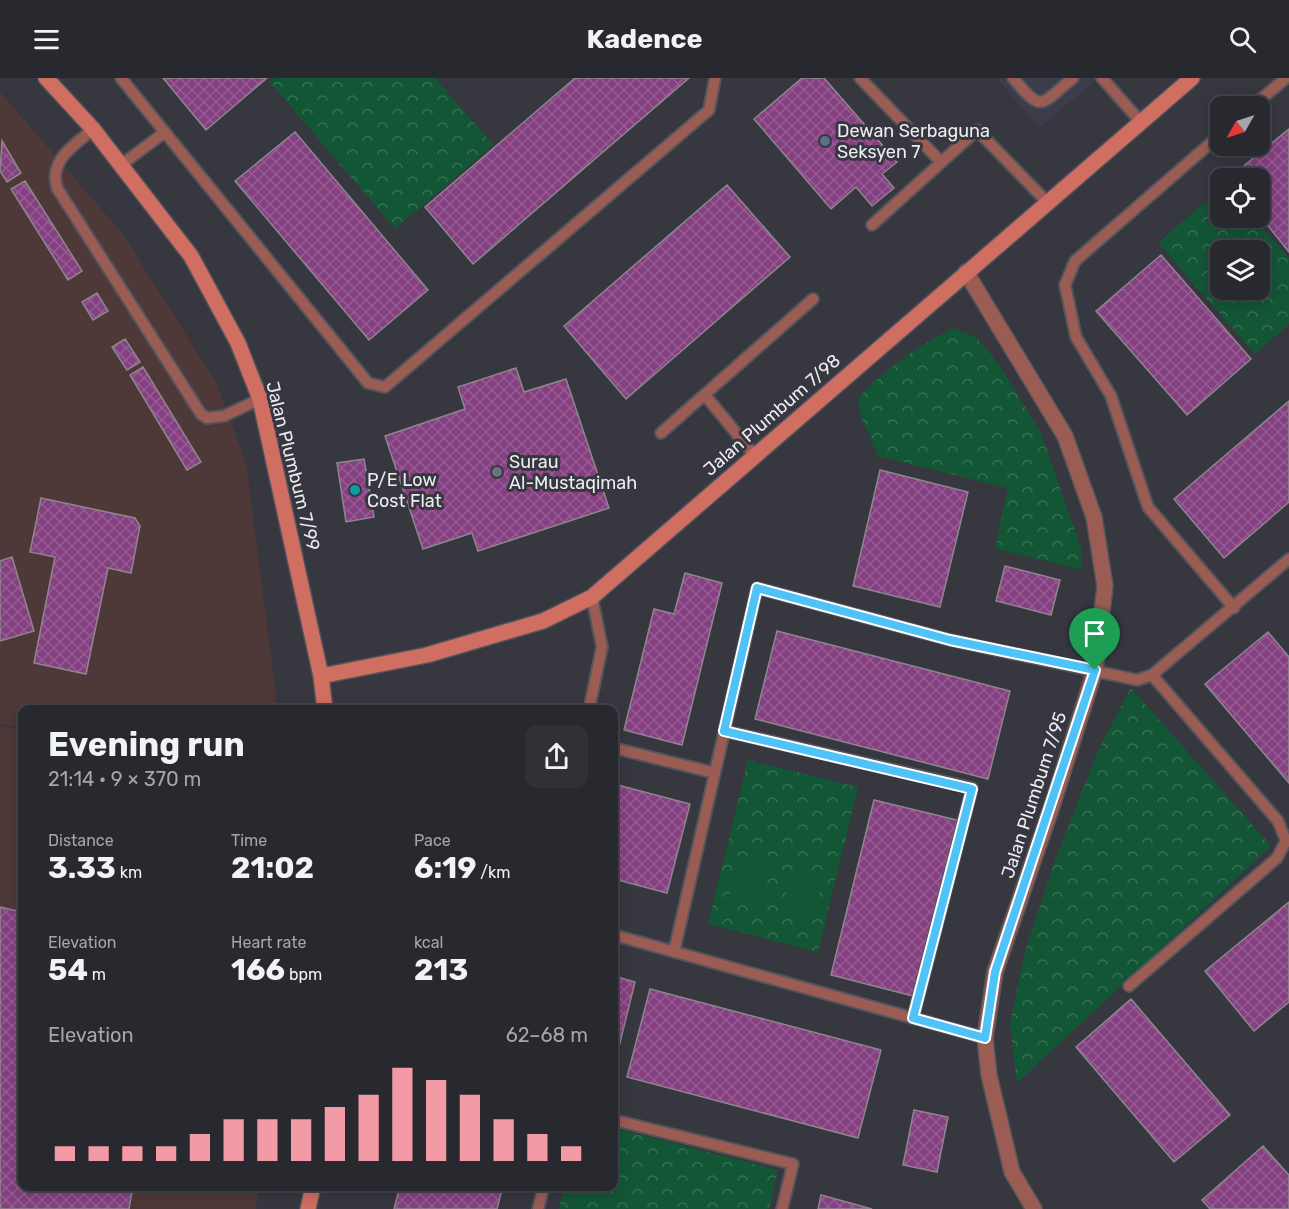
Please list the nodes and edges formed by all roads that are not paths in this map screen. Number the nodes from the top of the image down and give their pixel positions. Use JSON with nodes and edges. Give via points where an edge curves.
{"nodes":[{"id":1,"x":46,"y":78,"type":"edge"},
{"id":2,"x":121,"y":78,"type":"edge"},
{"id":3,"x":716,"y":78,"type":"edge"},
{"id":4,"x":860,"y":78,"type":"edge"},
{"id":5,"x":1013,"y":78,"type":"edge"},
{"id":6,"x":1073,"y":78,"type":"edge"},
{"id":7,"x":1102,"y":78,"type":"edge"},
{"id":8,"x":1192,"y":78,"type":"edge"},
{"id":9,"x":1286,"y":78,"type":"edge"},
{"id":10,"x":1265,"y":96,"type":"edge"},
{"id":11,"x":1140,"y":120,"type":"junction"},
{"id":12,"x":93,"y":129,"type":"junction"},
{"id":13,"x":165,"y":132,"type":"junction"},
{"id":14,"x":1210,"y":144,"type":"edge"},
{"id":15,"x":941,"y":162,"type":"junction"},
{"id":16,"x":121,"y":165,"type":"junction"},
{"id":17,"x":1047,"y":202,"type":"junction"},
{"id":18,"x":872,"y":225,"type":"dead end"},
{"id":19,"x":966,"y":272,"type":"junction"},
{"id":20,"x":813,"y":298,"type":"dead end"},
{"id":21,"x":705,"y":395,"type":"junction"},
{"id":22,"x":260,"y":399,"type":"junction"},
{"id":23,"x":661,"y":433,"type":"dead end"},
{"id":24,"x":755,"y":456,"type":"junction"},
{"id":25,"x":1289,"y":559,"type":"edge"},
{"id":26,"x":592,"y":597,"type":"junction"},
{"id":27,"x":1234,"y":608,"type":"junction"},
{"id":28,"x":1095,"y":670,"type":"junction"},
{"id":29,"x":1152,"y":675,"type":"junction"},
{"id":30,"x":321,"y":676,"type":"junction"},
{"id":31,"x":324,"y":705,"type":"edge"},
{"id":32,"x":590,"y":705,"type":"edge"},
{"id":33,"x":724,"y":731,"type":"junction"},
{"id":34,"x":618,"y":749,"type":"edge"},
{"id":35,"x":715,"y":773,"type":"junction"},
{"id":36,"x":618,"y":936,"type":"edge"},
{"id":37,"x":674,"y":952,"type":"junction"},
{"id":38,"x":1129,"y":986,"type":"dead end"},
{"id":39,"x":913,"y":1018,"type":"junction"},
{"id":40,"x":985,"y":1038,"type":"junction"},
{"id":41,"x":618,"y":1121,"type":"edge"},
{"id":42,"x":312,"y":1191,"type":"edge"},
{"id":43,"x":543,"y":1191,"type":"edge"},
{"id":44,"x":308,"y":1209,"type":"edge"},
{"id":45,"x":538,"y":1209,"type":"edge"},
{"id":46,"x":782,"y":1209,"type":"edge"},
{"id":47,"x":1034,"y":1209,"type":"edge"}],
"edges":[{"from":1,"to":12,"type":"street","name":"Jalan Plumbum 7/99"},
{"from":2,"to":13,"type":"lane"},
{"from":3,"to":13,"type":"lane","via":[[709,110],[385,387],[368,383]]},
{"from":4,"to":15,"type":"lane"},
{"from":5,"to":6,"type":"lane","via":[[1032,101],[1039,103]]},
{"from":7,"to":11,"type":"lane"},
{"from":8,"to":11,"type":"street","name":"Jalan Plumbum 7/98"},
{"from":9,"to":10,"type":"lane"},
{"from":11,"to":17,"type":"street","name":"Jalan Plumbum 7/98"},
{"from":12,"to":16,"type":"street","name":"Jalan Plumbum 7/99"},
{"from":12,"to":22,"type":"lane","via":[[59,159],[54,176],[57,188],[201,414],[207,418],[224,416]]},
{"from":13,"to":16,"type":"lane"},
{"from":14,"to":27,"type":"lane","via":[[1075,261],[1065,285],[1076,337],[1111,396],[1148,507]]},
{"from":15,"to":17,"type":"lane","via":[[977,130]]},
{"from":15,"to":18,"type":"lane"},
{"from":16,"to":22,"type":"street","name":"Jalan Plumbum 7/99","via":[[191,256],[238,343]]},
{"from":17,"to":19,"type":"street","name":"Jalan Plumbum 7/98"},
{"from":19,"to":24,"type":"street","name":"Jalan Plumbum 7/98"},
{"from":19,"to":28,"type":"street","name":"Jalan Plumbum 7/95","via":[[1065,436],[1094,517],[1105,586]]},
{"from":20,"to":21,"type":"lane"},
{"from":21,"to":23,"type":"lane"},
{"from":21,"to":24,"type":"lane"},
{"from":22,"to":30,"type":"street","name":"Jalan Plumbum 7/99"},
{"from":24,"to":26,"type":"street","name":"Jalan Plumbum 7/98"},
{"from":25,"to":27,"type":"lane"},
{"from":26,"to":30,"type":"street","name":"Jalan Plumbum 7/98","via":[[543,621],[427,655]]},
{"from":26,"to":32,"type":"lane","via":[[602,647]]},
{"from":27,"to":29,"type":"lane"},
{"from":28,"to":29,"type":"lane","via":[[1137,680]]},
{"from":28,"to":33,"type":"lane","via":[[950,640],[757,588]]},
{"from":28,"to":40,"type":"street","name":"Jalan Plumbum 7/95","via":[[995,972]]},
{"from":29,"to":38,"type":"lane","via":[[1278,821],[1286,841],[1277,858]]},
{"from":30,"to":31,"type":"street","name":"Jalan Plumbum 7/99"},
{"from":33,"to":35,"type":"lane"},
{"from":33,"to":39,"type":"lane","via":[[972,789]]},
{"from":34,"to":35,"type":"lane"},
{"from":35,"to":37,"type":"lane"},
{"from":36,"to":37,"type":"lane"},
{"from":37,"to":39,"type":"lane"},
{"from":39,"to":40,"type":"lane"},
{"from":40,"to":47,"type":"street","name":"Jalan Plumbum 7/95","via":[[989,1075],[1012,1172]]},
{"from":41,"to":46,"type":"lane","via":[[793,1164]]},
{"from":42,"to":44,"type":"street"},
{"from":43,"to":45,"type":"lane"}]}
